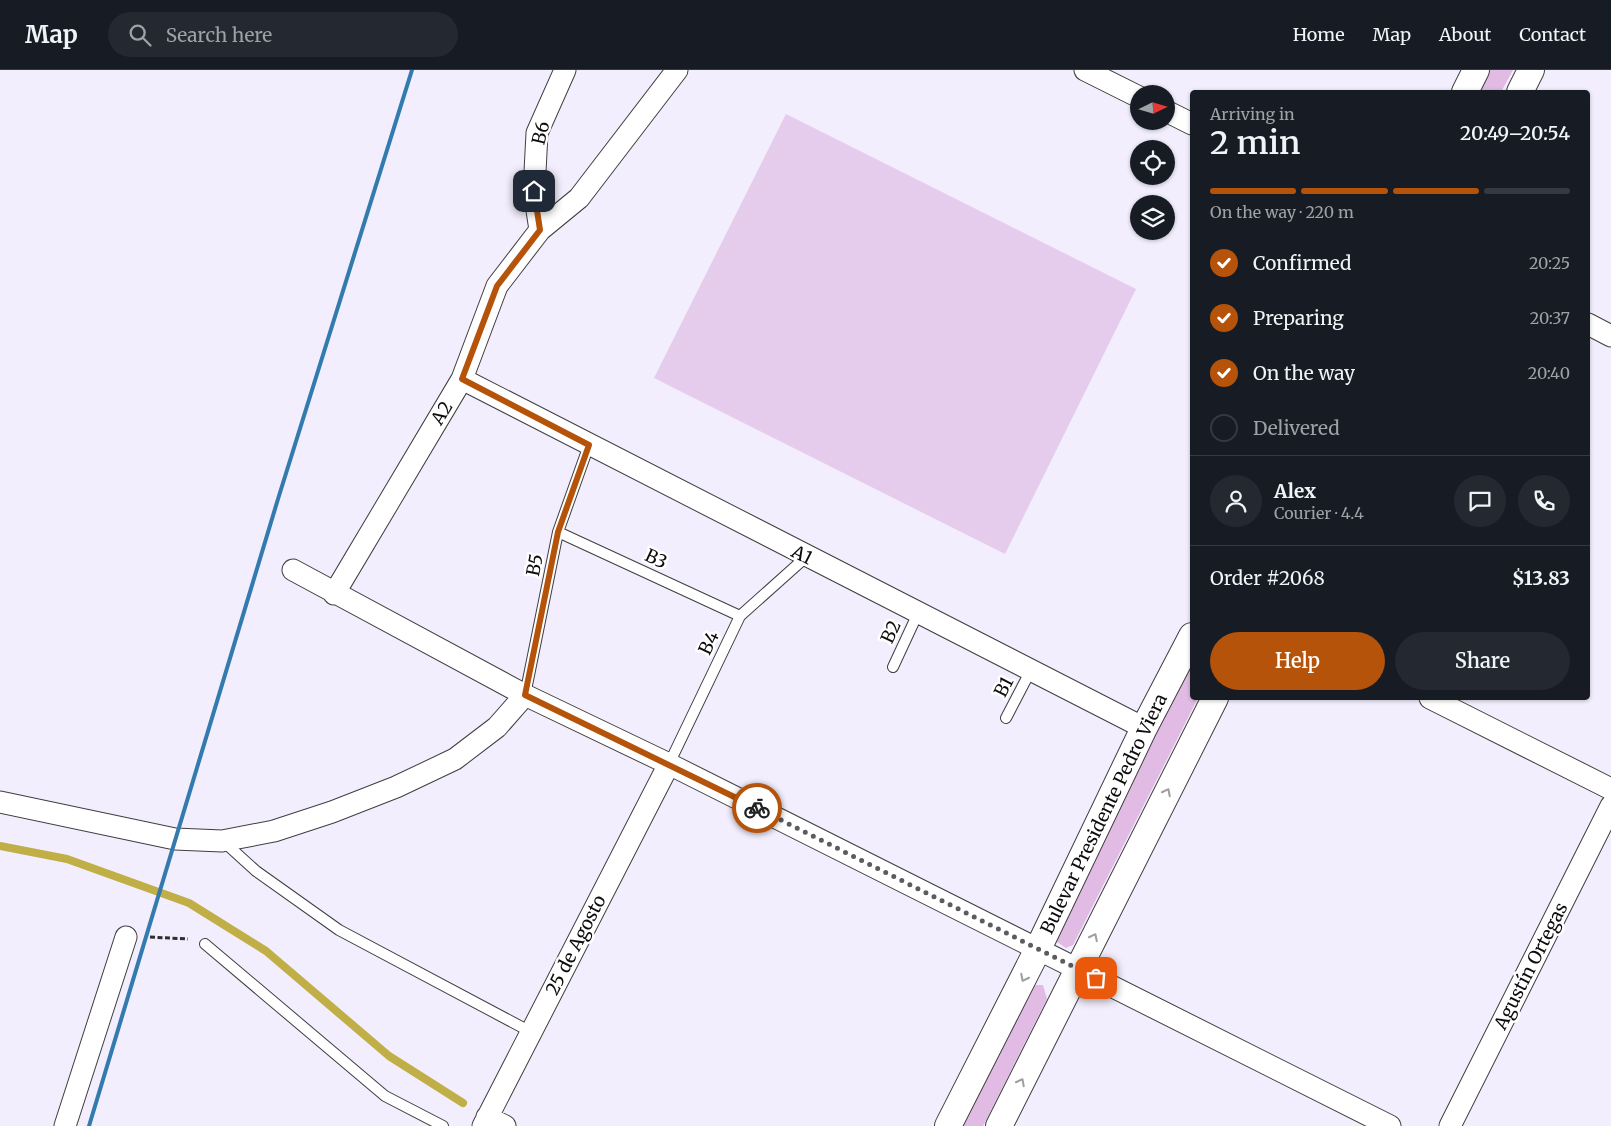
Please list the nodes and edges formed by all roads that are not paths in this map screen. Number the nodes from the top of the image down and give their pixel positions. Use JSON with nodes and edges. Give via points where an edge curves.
{"nodes":[{"id":1,"x":565,"y":70,"type":"edge"},
{"id":2,"x":677,"y":70,"type":"edge"},
{"id":3,"x":1086,"y":70,"type":"edge"},
{"id":4,"x":1476,"y":70,"type":"edge"},
{"id":5,"x":1531,"y":70,"type":"edge"},
{"id":6,"x":1466,"y":90,"type":"edge"},
{"id":7,"x":1521,"y":90,"type":"edge"},
{"id":8,"x":1130,"y":92,"type":"edge"},
{"id":9,"x":1175,"y":116,"type":"edge"},
{"id":10,"x":1190,"y":123,"type":"edge"},
{"id":11,"x":540,"y":230,"type":"junction"},
{"id":12,"x":1590,"y":325,"type":"edge"},
{"id":13,"x":1611,"y":336,"type":"edge"},
{"id":14,"x":462,"y":379,"type":"junction"},
{"id":15,"x":589,"y":445,"type":"junction"},
{"id":16,"x":558,"y":532,"type":"junction"},
{"id":17,"x":806,"y":557,"type":"junction"},
{"id":18,"x":294,"y":570,"type":"dead end"},
{"id":19,"x":334,"y":594,"type":"junction"},
{"id":20,"x":919,"y":611,"type":"junction"},
{"id":21,"x":740,"y":616,"type":"junction"},
{"id":22,"x":1190,"y":640,"type":"edge"},
{"id":23,"x":893,"y":667,"type":"dead end"},
{"id":24,"x":1031,"y":670,"type":"junction"},
{"id":25,"x":525,"y":695,"type":"junction"},
{"id":26,"x":1214,"y":700,"type":"edge"},
{"id":27,"x":1434,"y":700,"type":"edge"},
{"id":28,"x":1006,"y":718,"type":"dead end"},
{"id":29,"x":1144,"y":728,"type":"junction"},
{"id":30,"x":669,"y":764,"type":"junction"},
{"id":31,"x":1611,"y":789,"type":"edge"},
{"id":32,"x":0,"y":802,"type":"edge"},
{"id":33,"x":1611,"y":806,"type":"edge"},
{"id":34,"x":222,"y":841,"type":"junction"},
{"id":35,"x":126,"y":937,"type":"road end"},
{"id":36,"x":206,"y":944,"type":"road end"},
{"id":37,"x":1038,"y":949,"type":"junction"},
{"id":38,"x":1078,"y":969,"type":"junction"},
{"id":39,"x":531,"y":1032,"type":"junction"},
{"id":40,"x":492,"y":1123,"type":"edge"},
{"id":41,"x":65,"y":1126,"type":"edge"},
{"id":42,"x":443,"y":1126,"type":"edge"},
{"id":43,"x":948,"y":1126,"type":"edge"},
{"id":44,"x":999,"y":1126,"type":"edge"},
{"id":45,"x":1390,"y":1126,"type":"edge"},
{"id":46,"x":1450,"y":1126,"type":"edge"}],
"edges":[{"from":1,"to":11,"type":"street","name":"B6","via":[[537,133],[534,191]]},
{"from":2,"to":11,"type":"street","name":"A2","via":[[579,198]]},
{"from":3,"to":8,"type":"street"},
{"from":4,"to":6,"type":"street"},
{"from":5,"to":7,"type":"street"},
{"from":9,"to":10,"type":"street"},
{"from":11,"to":14,"type":"street","name":"A2","via":[[497,286]]},
{"from":12,"to":13,"type":"street"},
{"from":14,"to":15,"type":"street","name":"A1"},
{"from":14,"to":19,"type":"street","name":"A2"},
{"from":15,"to":16,"type":"lane","name":"B5"},
{"from":15,"to":17,"type":"street","name":"A1"},
{"from":16,"to":21,"type":"lane","name":"B3"},
{"from":16,"to":25,"type":"lane","name":"B5"},
{"from":17,"to":20,"type":"street","name":"A1"},
{"from":17,"to":21,"type":"lane","name":"B4"},
{"from":18,"to":19,"type":"street"},
{"from":19,"to":25,"type":"street"},
{"from":20,"to":23,"type":"lane","name":"B2"},
{"from":20,"to":24,"type":"street","name":"A1"},
{"from":21,"to":30,"type":"lane","name":"B4"},
{"from":22,"to":29,"type":"street","name":"Bulevar Presidente Pedro Viera"},
{"from":24,"to":28,"type":"lane","name":"B1"},
{"from":24,"to":29,"type":"street","name":"A1"},
{"from":25,"to":30,"type":"street"},
{"from":25,"to":34,"type":"street","via":[[497,727],[455,759],[396,787],[324,815],[274,831]]},
{"from":38,"to":26,"type":"street","one_way":true},
{"from":27,"to":31,"type":"street"},
{"from":29,"to":37,"type":"street","name":"Bulevar Presidente Pedro Viera"},
{"from":30,"to":37,"type":"street"},
{"from":30,"to":39,"type":"street","name":"25 de Agosto"},
{"from":32,"to":34,"type":"street","via":[[175,839]]},
{"from":33,"to":46,"type":"street","name":"Agustín Ortegas"},
{"from":34,"to":39,"type":"lane","via":[[256,871],[339,930]]},
{"from":35,"to":41,"type":"street"},
{"from":36,"to":42,"type":"lane","via":[[384,1096]]},
{"from":37,"to":38,"type":"street"},
{"from":37,"to":43,"type":"street","name":"Bulevar Presidente Pedro Viera","one_way":true},
{"from":44,"to":38,"type":"street","one_way":true},
{"from":38,"to":45,"type":"street"},
{"from":39,"to":40,"type":"street","name":"25 de Agosto"}]}
